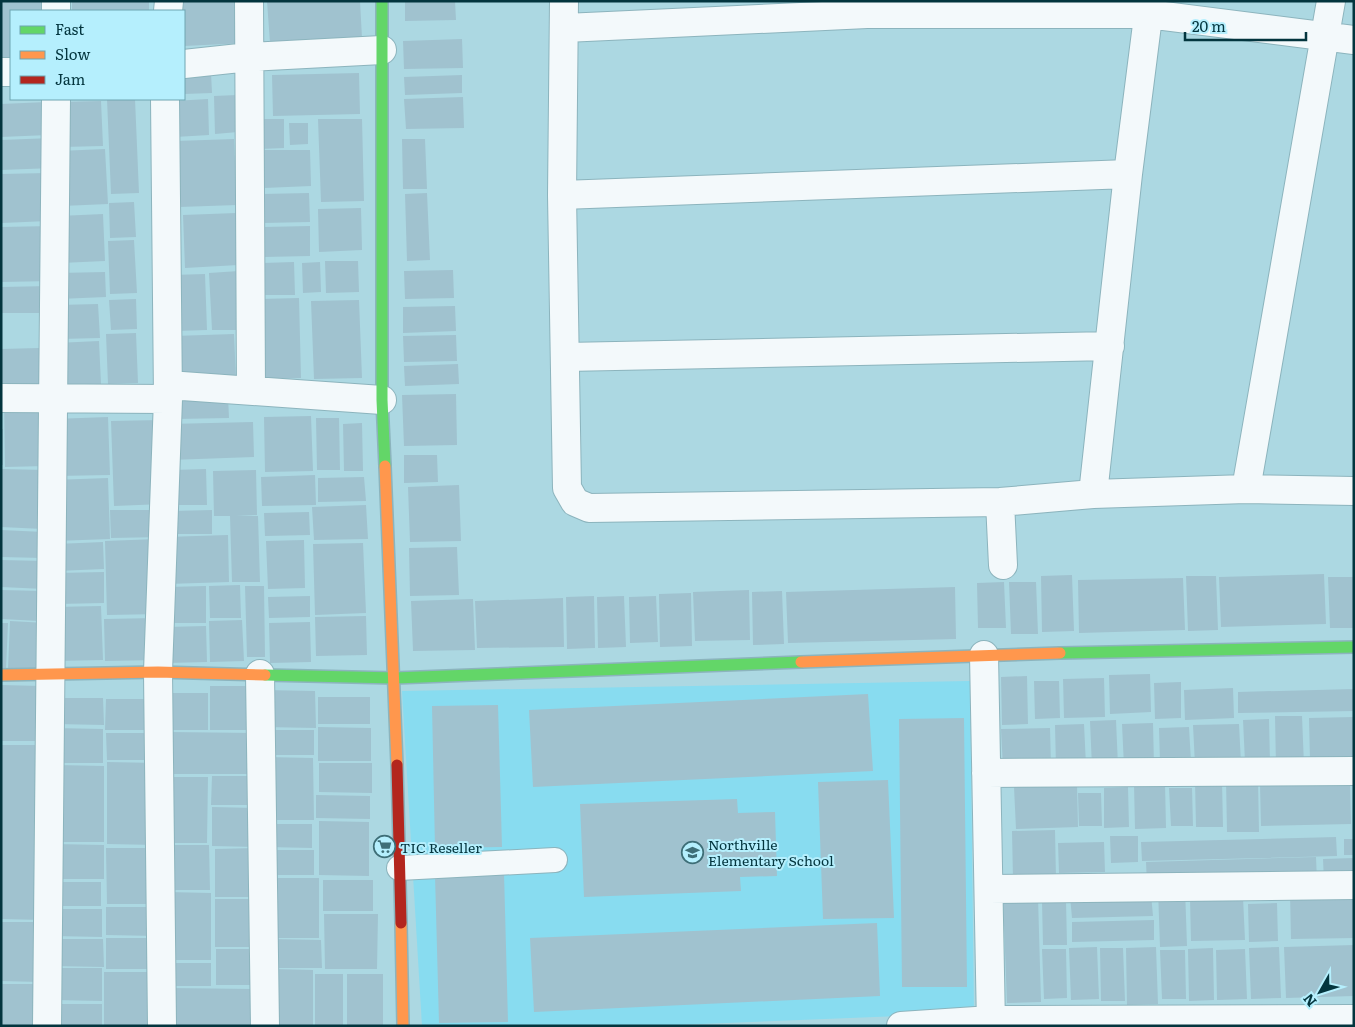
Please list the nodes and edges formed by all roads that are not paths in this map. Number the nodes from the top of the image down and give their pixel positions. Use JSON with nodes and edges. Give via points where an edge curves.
{"nodes":[{"id":1,"x":249,"y":1,"type":"edge"},
{"id":2,"x":382,"y":1,"type":"edge"},
{"id":3,"x":1331,"y":1,"type":"edge"},
{"id":4,"x":868,"y":8,"type":"edge"},
{"id":5,"x":1149,"y":8,"type":"edge"},
{"id":6,"x":726,"y":11,"type":"edge"},
{"id":7,"x":565,"y":14,"type":"edge"},
{"id":8,"x":1326,"y":36,"type":"junction"},
{"id":9,"x":1354,"y":40,"type":"edge"},
{"id":10,"x":382,"y":50,"type":"junction"},
{"id":11,"x":249,"y":56,"type":"junction"},
{"id":12,"x":185,"y":64,"type":"edge"},
{"id":13,"x":56,"y":100,"type":"edge"},
{"id":14,"x":165,"y":100,"type":"edge"},
{"id":15,"x":1128,"y":174,"type":"junction"},
{"id":16,"x":562,"y":195,"type":"junction"},
{"id":17,"x":1110,"y":346,"type":"junction"},
{"id":18,"x":566,"y":357,"type":"junction"},
{"id":19,"x":251,"y":390,"type":"junction"},
{"id":20,"x":168,"y":392,"type":"junction"},
{"id":21,"x":1,"y":398,"type":"edge"},
{"id":22,"x":53,"y":398,"type":"junction"},
{"id":23,"x":382,"y":400,"type":"junction"},
{"id":24,"x":1246,"y":489,"type":"junction"},
{"id":25,"x":1354,"y":491,"type":"edge"},
{"id":26,"x":1093,"y":494,"type":"junction"},
{"id":27,"x":1000,"y":502,"type":"junction"},
{"id":28,"x":1004,"y":564,"type":"dead end"},
{"id":29,"x":1354,"y":648,"type":"edge"},
{"id":30,"x":984,"y":655,"type":"junction"},
{"id":31,"x":158,"y":672,"type":"junction"},
{"id":32,"x":49,"y":673,"type":"junction"},
{"id":33,"x":260,"y":674,"type":"junction"},
{"id":34,"x":1,"y":675,"type":"edge"},
{"id":35,"x":395,"y":678,"type":"junction"},
{"id":36,"x":1354,"y":771,"type":"edge"},
{"id":37,"x":986,"y":773,"type":"junction"},
{"id":38,"x":555,"y":860,"type":"dead end"},
{"id":39,"x":399,"y":868,"type":"junction"},
{"id":40,"x":1354,"y":885,"type":"edge"},
{"id":41,"x":989,"y":889,"type":"junction"},
{"id":42,"x":1354,"y":1019,"type":"edge"},
{"id":43,"x":991,"y":1023,"type":"edge"},
{"id":44,"x":47,"y":1026,"type":"edge"},
{"id":45,"x":162,"y":1026,"type":"edge"},
{"id":46,"x":265,"y":1026,"type":"edge"},
{"id":47,"x":403,"y":1026,"type":"edge"},
{"id":48,"x":901,"y":1026,"type":"edge"}],
"edges":[{"from":1,"to":11,"type":"street"},
{"from":2,"to":10,"type":"street"},
{"from":3,"to":8,"type":"street"},
{"from":4,"to":5,"type":"street"},
{"from":4,"to":6,"type":"street"},
{"from":5,"to":8,"type":"street"},
{"from":5,"to":15,"type":"street"},
{"from":6,"to":7,"type":"street"},
{"from":7,"to":16,"type":"street"},
{"from":8,"to":9,"type":"street"},
{"from":8,"to":24,"type":"street"},
{"from":10,"to":11,"type":"street"},
{"from":10,"to":23,"type":"street"},
{"from":11,"to":12,"type":"street"},
{"from":11,"to":19,"type":"street"},
{"from":13,"to":22,"type":"street"},
{"from":14,"to":20,"type":"street"},
{"from":15,"to":16,"type":"street"},
{"from":15,"to":17,"type":"street"},
{"from":16,"to":18,"type":"street"},
{"from":17,"to":18,"type":"street"},
{"from":17,"to":26,"type":"street"},
{"from":18,"to":27,"type":"street","via":[[567,488],[575,502],[589,508]]},
{"from":19,"to":20,"type":"street"},
{"from":19,"to":23,"type":"street"},
{"from":20,"to":22,"type":"street"},
{"from":20,"to":31,"type":"street"},
{"from":21,"to":22,"type":"street"},
{"from":22,"to":32,"type":"street"},
{"from":23,"to":35,"type":"street"},
{"from":24,"to":25,"type":"street"},
{"from":24,"to":26,"type":"street"},
{"from":26,"to":27,"type":"street"},
{"from":27,"to":28,"type":"street"},
{"from":29,"to":30,"type":"street"},
{"from":30,"to":35,"type":"street"},
{"from":30,"to":37,"type":"street"},
{"from":31,"to":32,"type":"street"},
{"from":31,"to":33,"type":"street"},
{"from":31,"to":45,"type":"street"},
{"from":32,"to":34,"type":"street"},
{"from":32,"to":44,"type":"street"},
{"from":33,"to":35,"type":"street"},
{"from":33,"to":46,"type":"street"},
{"from":35,"to":39,"type":"street"},
{"from":36,"to":37,"type":"street"},
{"from":37,"to":41,"type":"street"},
{"from":38,"to":39,"type":"lane"},
{"from":39,"to":47,"type":"street"},
{"from":40,"to":41,"type":"street"},
{"from":41,"to":43,"type":"street"},
{"from":42,"to":43,"type":"street"},
{"from":43,"to":48,"type":"street"}]}
